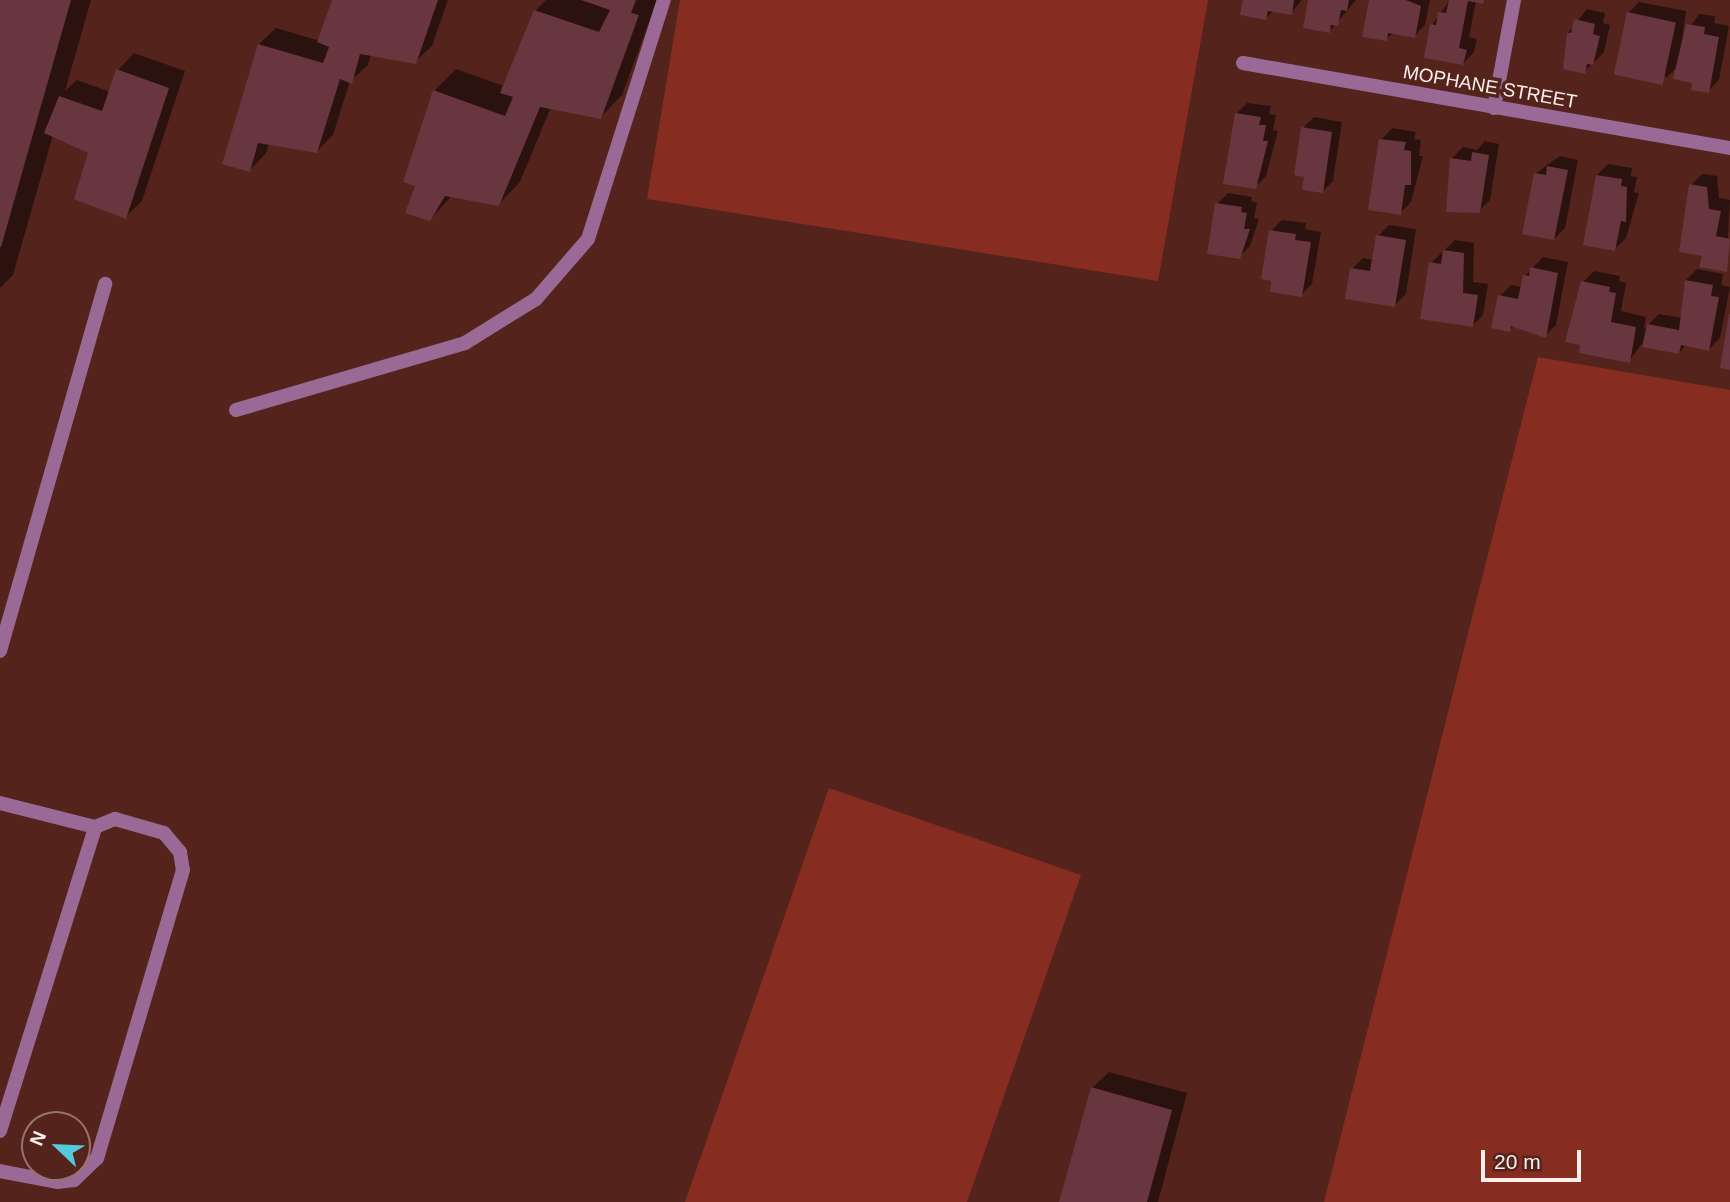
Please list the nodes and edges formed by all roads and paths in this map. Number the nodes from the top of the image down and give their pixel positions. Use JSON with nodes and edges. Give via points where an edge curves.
{"nodes":[{"id":1,"x":664,"y":0,"type":"edge"},
{"id":2,"x":1514,"y":0,"type":"edge"},
{"id":3,"x":1242,"y":63,"type":"dead end"},
{"id":4,"x":1494,"y":108,"type":"junction"},
{"id":5,"x":1730,"y":148,"type":"edge"},
{"id":6,"x":105,"y":284,"type":"dead end"},
{"id":7,"x":236,"y":410,"type":"dead end"},
{"id":8,"x":0,"y":651,"type":"edge"},
{"id":9,"x":0,"y":803,"type":"edge"},
{"id":10,"x":95,"y":827,"type":"junction"},
{"id":11,"x":0,"y":1131,"type":"edge"},
{"id":12,"x":0,"y":1171,"type":"edge"}],
"edges":[{"from":1,"to":7,"type":"street","via":[[587,239],[536,299],[465,342]]},
{"from":2,"to":4,"type":"street"},
{"from":3,"to":4,"type":"street","name":"MOPHANE STREET"},
{"from":4,"to":5,"type":"street","name":"MOPHANE STREET"},
{"from":6,"to":8,"type":"street"},
{"from":9,"to":10,"type":"street"},
{"from":10,"to":11,"type":"street"},
{"from":10,"to":12,"type":"street","via":[[115,819],[164,833],[180,852],[183,870],[97,1158],[87,1172],[65,1181]]}]}
